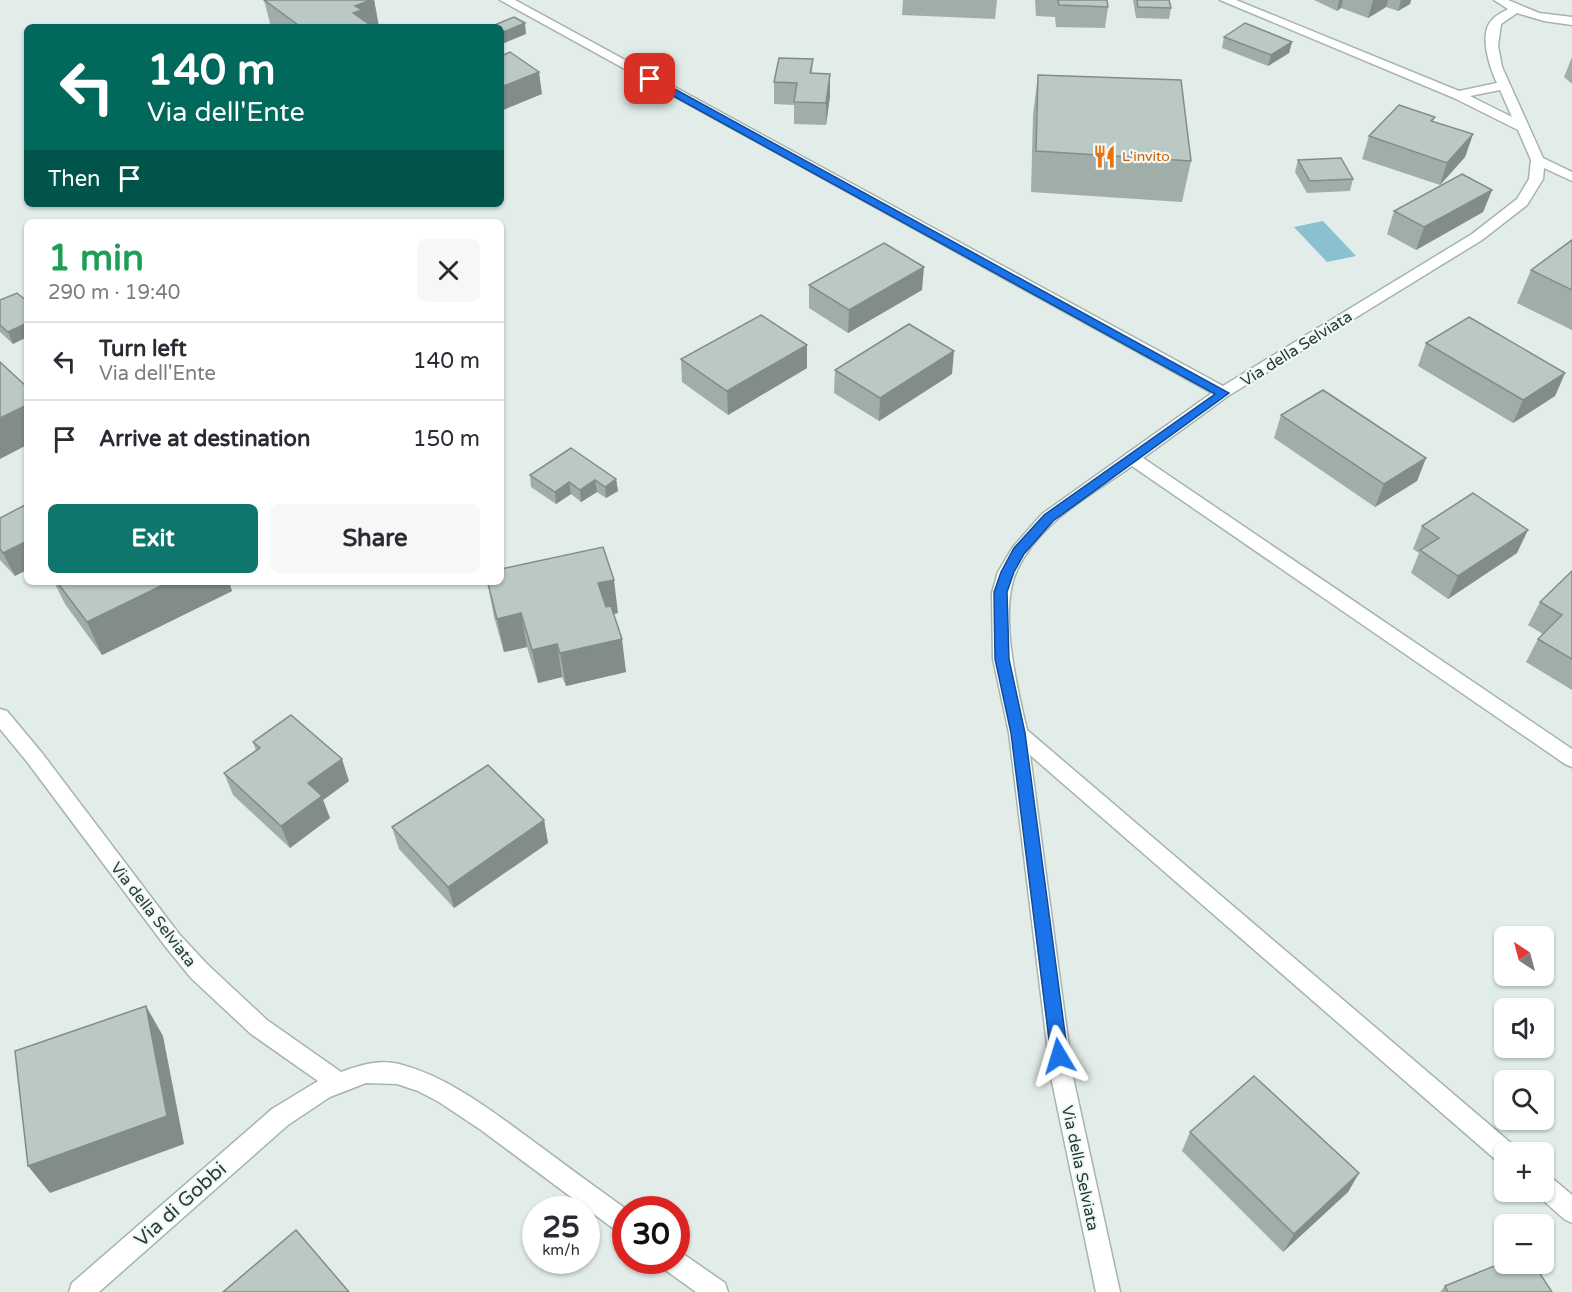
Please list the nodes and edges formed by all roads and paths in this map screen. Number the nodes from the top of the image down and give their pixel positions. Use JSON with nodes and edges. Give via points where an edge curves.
{"nodes":[{"id":1,"x":506,"y":0,"type":"edge"},
{"id":2,"x":1226,"y":0,"type":"edge"},
{"id":3,"x":1500,"y":0,"type":"edge"},
{"id":4,"x":1515,"y":9,"type":"junction"},
{"id":5,"x":1572,"y":21,"type":"edge"},
{"id":6,"x":1503,"y":86,"type":"junction"},
{"id":7,"x":1458,"y":95,"type":"junction"},
{"id":8,"x":1522,"y":127,"type":"junction"},
{"id":9,"x":1538,"y":160,"type":"junction"},
{"id":10,"x":1572,"y":177,"type":"edge"},
{"id":11,"x":1223,"y":393,"type":"junction"},
{"id":12,"x":1131,"y":458,"type":"junction"},
{"id":13,"x":0,"y":716,"type":"edge"},
{"id":14,"x":1018,"y":733,"type":"junction"},
{"id":15,"x":1572,"y":759,"type":"edge"},
{"id":16,"x":338,"y":1082,"type":"junction"},
{"id":17,"x":1494,"y":1143,"type":"edge"},
{"id":18,"x":1554,"y":1195,"type":"edge"},
{"id":19,"x":1572,"y":1211,"type":"edge"},
{"id":20,"x":612,"y":1214,"type":"edge"},
{"id":21,"x":690,"y":1273,"type":"edge"},
{"id":22,"x":81,"y":1292,"type":"edge"},
{"id":23,"x":716,"y":1292,"type":"edge"},
{"id":24,"x":1108,"y":1292,"type":"edge"}],
"edges":[{"from":1,"to":11,"type":"street"},
{"from":2,"to":7,"type":"street"},
{"from":3,"to":4,"type":"street"},
{"from":4,"to":5,"type":"street"},
{"from":4,"to":6,"type":"street","via":[[1496,22],[1492,36],[1493,55]]},
{"from":6,"to":7,"type":"street"},
{"from":6,"to":8,"type":"street"},
{"from":7,"to":8,"type":"street"},
{"from":8,"to":9,"type":"street"},
{"from":9,"to":10,"type":"street"},
{"from":9,"to":11,"type":"street","name":"Via della Selviata","via":[[1531,190],[1495,225]]},
{"from":11,"to":12,"type":"street","name":"Via della Selviata"},
{"from":12,"to":14,"type":"street","name":"Via della Selviata","via":[[1048,518],[1019,551],[1007,572],[1000,592],[1000,634]]},
{"from":12,"to":15,"type":"street"},
{"from":13,"to":16,"type":"street","name":"Via della Selviata","via":[[199,971],[259,1027]]},
{"from":14,"to":17,"type":"street"},
{"from":14,"to":24,"type":"street","name":"Via della Selviata","via":[[1062,1077]]},
{"from":16,"to":20,"type":"street","via":[[381,1072],[424,1083],[489,1122]]},
{"from":16,"to":22,"type":"street","name":"Via di Gobbi","via":[[280,1117]]},
{"from":18,"to":19,"type":"street"},
{"from":21,"to":23,"type":"street"}]}
